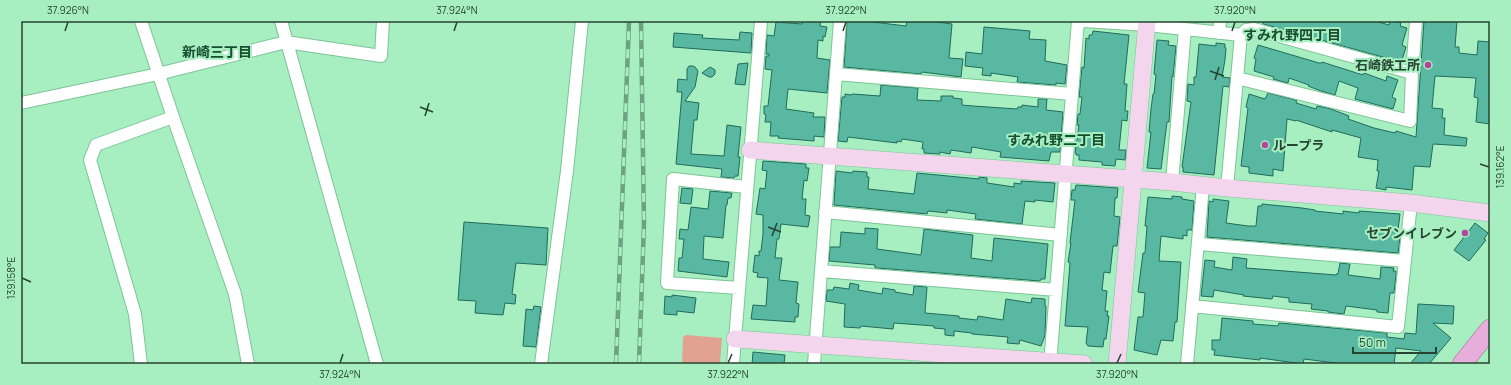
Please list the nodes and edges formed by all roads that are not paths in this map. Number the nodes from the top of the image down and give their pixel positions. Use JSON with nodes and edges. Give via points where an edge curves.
{"nodes":[{"id":1,"x":141,"y":21,"type":"edge"},
{"id":2,"x":281,"y":21,"type":"edge"},
{"id":3,"x":383,"y":21,"type":"edge"},
{"id":4,"x":582,"y":21,"type":"edge"},
{"id":5,"x":761,"y":21,"type":"edge"},
{"id":6,"x":840,"y":21,"type":"edge"},
{"id":7,"x":1078,"y":21,"type":"edge"},
{"id":8,"x":1083,"y":21,"type":"edge"},
{"id":9,"x":1416,"y":21,"type":"edge"},
{"id":10,"x":1147,"y":23,"type":"edge"},
{"id":11,"x":1220,"y":27,"type":"edge"},
{"id":12,"x":1185,"y":29,"type":"junction"},
{"id":13,"x":1242,"y":35,"type":"junction"},
{"id":14,"x":286,"y":42,"type":"junction"},
{"id":15,"x":1412,"y":73,"type":"junction"},
{"id":16,"x":158,"y":74,"type":"junction"},
{"id":17,"x":836,"y":74,"type":"junction"},
{"id":18,"x":1237,"y":78,"type":"junction"},
{"id":19,"x":1072,"y":94,"type":"junction"},
{"id":20,"x":21,"y":103,"type":"edge"},
{"id":21,"x":173,"y":117,"type":"junction"},
{"id":22,"x":750,"y":150,"type":"junction"},
{"id":23,"x":830,"y":157,"type":"junction"},
{"id":24,"x":1066,"y":174,"type":"junction"},
{"id":25,"x":1133,"y":179,"type":"junction"},
{"id":26,"x":1172,"y":182,"type":"junction"},
{"id":27,"x":1203,"y":186,"type":"junction"},
{"id":28,"x":746,"y":187,"type":"junction"},
{"id":29,"x":1227,"y":188,"type":"junction"},
{"id":30,"x":1411,"y":203,"type":"junction"},
{"id":31,"x":826,"y":212,"type":"junction"},
{"id":32,"x":1490,"y":213,"type":"edge"},
{"id":33,"x":1061,"y":235,"type":"junction"},
{"id":34,"x":1198,"y":244,"type":"junction"},
{"id":35,"x":1405,"y":261,"type":"junction"},
{"id":36,"x":821,"y":271,"type":"junction"},
{"id":37,"x":739,"y":288,"type":"junction"},
{"id":38,"x":1056,"y":290,"type":"junction"},
{"id":39,"x":1192,"y":306,"type":"junction"},
{"id":40,"x":1490,"y":329,"type":"edge"},
{"id":41,"x":735,"y":339,"type":"junction"},
{"id":42,"x":815,"y":345,"type":"junction"},
{"id":43,"x":1050,"y":363,"type":"edge"},
{"id":44,"x":141,"y":364,"type":"edge"},
{"id":45,"x":248,"y":364,"type":"edge"},
{"id":46,"x":377,"y":364,"type":"edge"},
{"id":47,"x":541,"y":364,"type":"edge"},
{"id":48,"x":733,"y":364,"type":"edge"},
{"id":49,"x":814,"y":364,"type":"edge"},
{"id":50,"x":1084,"y":364,"type":"edge"},
{"id":51,"x":1117,"y":364,"type":"edge"},
{"id":52,"x":1187,"y":364,"type":"edge"},
{"id":53,"x":1462,"y":364,"type":"edge"}],
"edges":[{"from":1,"to":16,"type":"street"},
{"from":2,"to":14,"type":"street"},
{"from":3,"to":14,"type":"street","via":[[381,56]]},
{"from":4,"to":47,"type":"street","via":[[567,171]]},
{"from":5,"to":22,"type":"street"},
{"from":6,"to":17,"type":"street"},
{"from":7,"to":19,"type":"street"},
{"from":8,"to":10,"type":"street"},
{"from":9,"to":15,"type":"street"},
{"from":10,"to":12,"type":"street"},
{"from":10,"to":25,"type":"street"},
{"from":11,"to":12,"type":"street"},
{"from":11,"to":13,"type":"street"},
{"from":12,"to":26,"type":"street"},
{"from":13,"to":15,"type":"street","via":[[1246,30],[1254,29]]},
{"from":13,"to":18,"type":"street"},
{"from":14,"to":16,"type":"street"},
{"from":14,"to":46,"type":"street"},
{"from":15,"to":18,"type":"street","via":[[1410,120]]},
{"from":16,"to":20,"type":"street"},
{"from":16,"to":21,"type":"street"},
{"from":17,"to":19,"type":"street"},
{"from":17,"to":23,"type":"street"},
{"from":18,"to":29,"type":"street"},
{"from":19,"to":24,"type":"street"},
{"from":21,"to":44,"type":"street","via":[[96,145],[90,160],[135,314]]},
{"from":21,"to":45,"type":"street","via":[[235,294]]},
{"from":22,"to":23,"type":"street"},
{"from":22,"to":28,"type":"street"},
{"from":23,"to":24,"type":"street"},
{"from":23,"to":31,"type":"street"},
{"from":24,"to":25,"type":"street"},
{"from":24,"to":33,"type":"street"},
{"from":25,"to":26,"type":"street"},
{"from":25,"to":51,"type":"street"},
{"from":26,"to":27,"type":"street"},
{"from":27,"to":29,"type":"street"},
{"from":27,"to":34,"type":"street"},
{"from":28,"to":37,"type":"street"},
{"from":28,"to":37,"type":"street","via":[[673,179],[667,283]]},
{"from":29,"to":30,"type":"street"},
{"from":30,"to":32,"type":"street"},
{"from":30,"to":35,"type":"street"},
{"from":31,"to":33,"type":"street"},
{"from":31,"to":36,"type":"street"},
{"from":33,"to":38,"type":"street"},
{"from":34,"to":35,"type":"street"},
{"from":34,"to":39,"type":"street"},
{"from":35,"to":39,"type":"street","via":[[1398,327]]},
{"from":36,"to":38,"type":"street"},
{"from":36,"to":42,"type":"street"},
{"from":37,"to":41,"type":"street"},
{"from":38,"to":43,"type":"street"},
{"from":39,"to":52,"type":"street"},
{"from":40,"to":53,"type":"main road"},
{"from":41,"to":42,"type":"street"},
{"from":41,"to":48,"type":"street"},
{"from":42,"to":43,"type":"street"},
{"from":42,"to":49,"type":"street"},
{"from":43,"to":50,"type":"street"}]}
